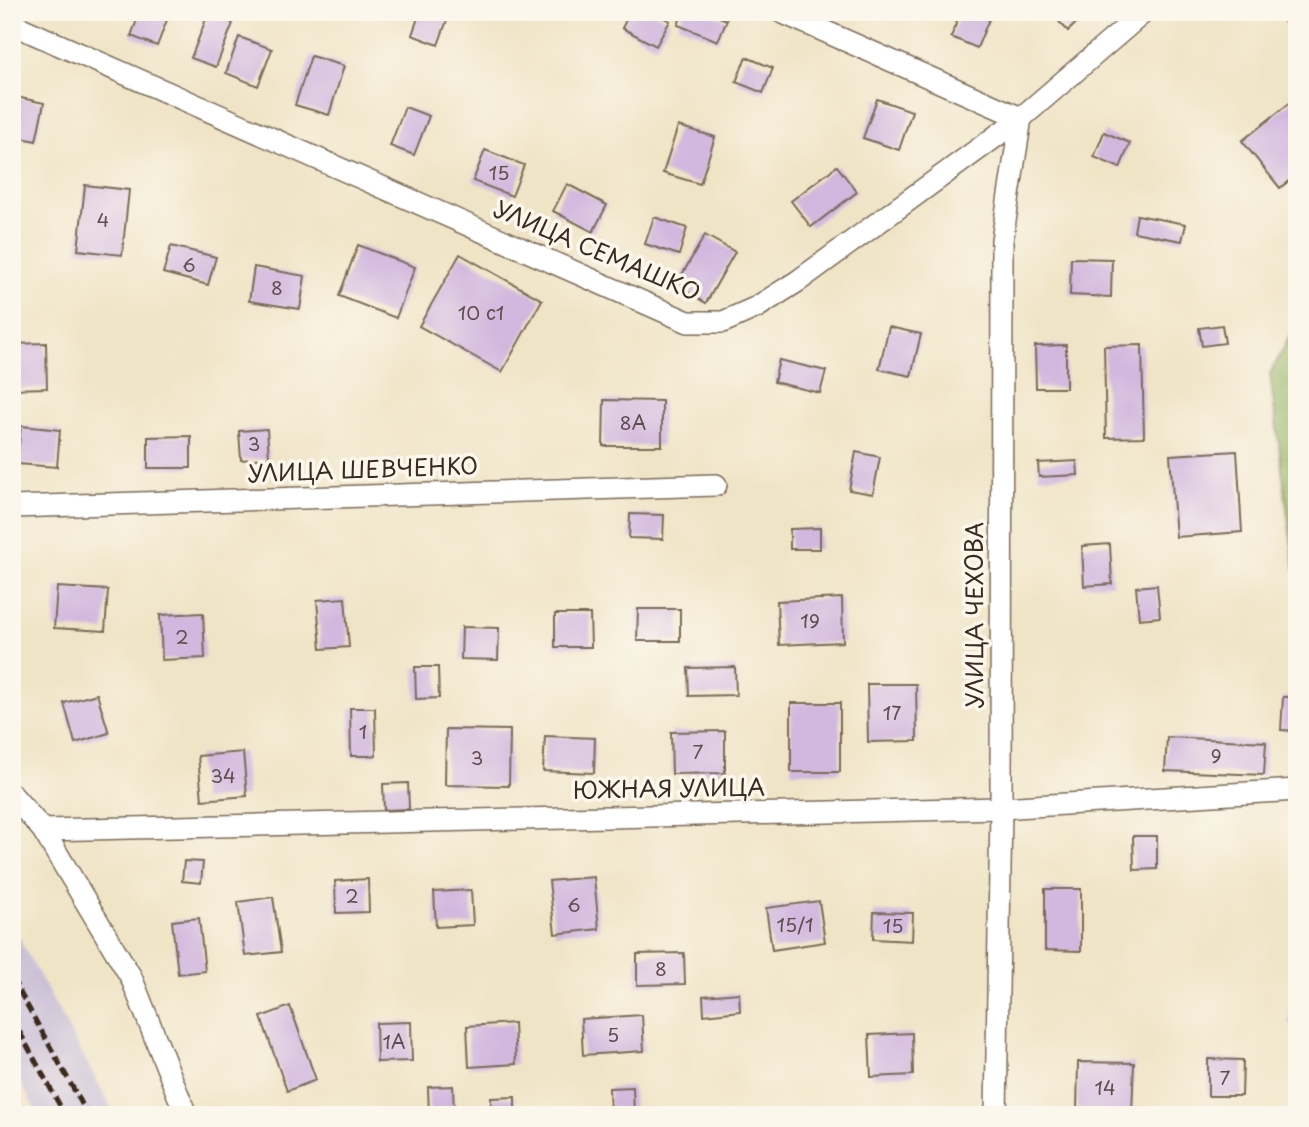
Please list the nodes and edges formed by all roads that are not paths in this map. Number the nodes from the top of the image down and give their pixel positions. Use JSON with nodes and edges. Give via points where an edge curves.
{"nodes":[{"id":1,"x":781,"y":12,"type":"edge"},
{"id":2,"x":1144,"y":12,"type":"edge"},
{"id":3,"x":12,"y":24,"type":"edge"},
{"id":4,"x":1021,"y":118,"type":"junction"},
{"id":5,"x":716,"y":485,"type":"dead end"},
{"id":6,"x":12,"y":507,"type":"edge"},
{"id":7,"x":1297,"y":790,"type":"edge"},
{"id":8,"x":12,"y":795,"type":"edge"},
{"id":9,"x":1001,"y":807,"type":"junction"},
{"id":10,"x":43,"y":830,"type":"junction"},
{"id":11,"x":186,"y":1115,"type":"edge"},
{"id":12,"x":996,"y":1115,"type":"edge"}],
"edges":[{"from":1,"to":4,"type":"street"},
{"from":2,"to":4,"type":"street","name":"УЛИЦА СЕМАШКО"},
{"from":3,"to":4,"type":"street","name":"УЛИЦА СЕМАШКО","via":[[688,322],[723,322],[757,307]]},
{"from":4,"to":9,"type":"street","name":"УЛИЦА ЧЕХОВА","via":[[1002,240]]},
{"from":5,"to":6,"type":"street","name":"УЛИЦА ШЕВЧЕНКО"},
{"from":7,"to":9,"type":"street","name":"ЮЖНАЯ УЛИЦА"},
{"from":8,"to":10,"type":"street"},
{"from":9,"to":10,"type":"street","name":"ЮЖНАЯ УЛИЦА"},
{"from":9,"to":12,"type":"street","name":"УЛИЦА ЧЕХОВА"},
{"from":10,"to":11,"type":"street","via":[[131,977]]}]}
